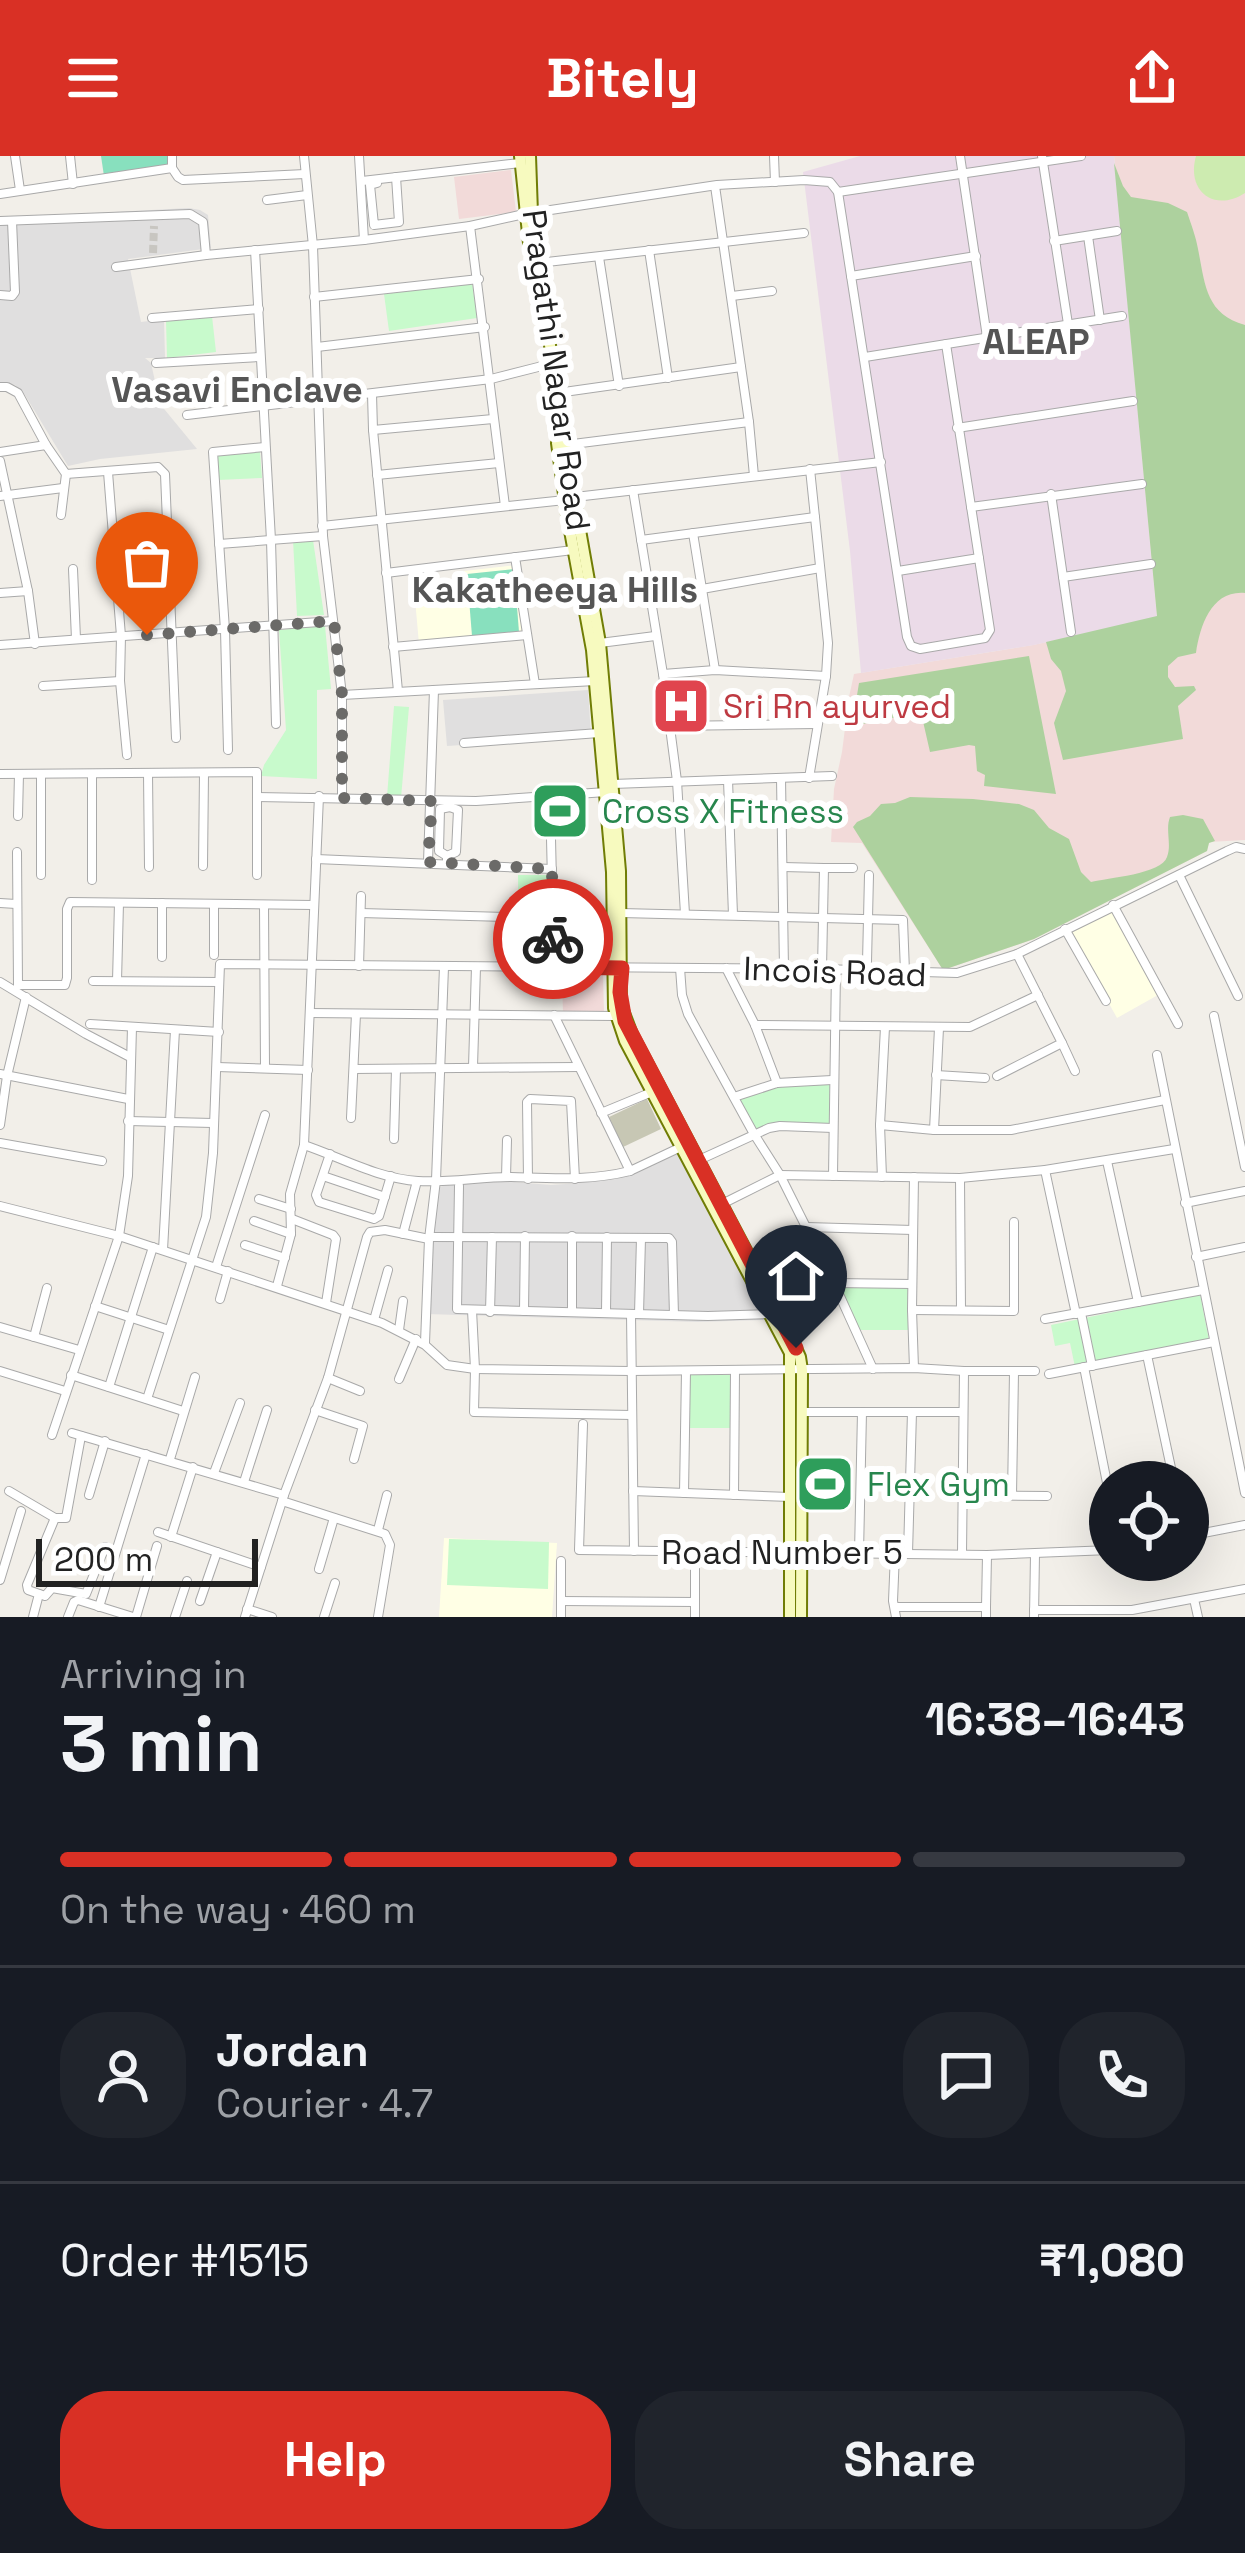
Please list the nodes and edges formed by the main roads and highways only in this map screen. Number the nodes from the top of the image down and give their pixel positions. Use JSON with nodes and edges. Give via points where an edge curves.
{"nodes":[{"id":1,"x":523,"y":158,"type":"edge"},
{"id":2,"x":528,"y":214,"type":"junction"},
{"id":3,"x":570,"y":499,"type":"junction"},
{"id":4,"x":610,"y":788,"type":"junction"},
{"id":5,"x":618,"y":968,"type":"junction"},
{"id":6,"x":797,"y":1370,"type":"junction"},
{"id":7,"x":797,"y":1552,"type":"junction"},
{"id":8,"x":790,"y":1617,"type":"edge"},
{"id":9,"x":801,"y":1617,"type":"edge"}],
"edges":[{"from":1,"to":2,"type":"main road","name":"Pragathi Nagar Road"},
{"from":2,"to":3,"type":"main road","name":"Pragathi Nagar Road"},
{"from":2,"to":3,"type":"main road","name":"Pragathi Nagar Road"},
{"from":3,"to":4,"type":"main road","name":"Pragathi Nagar Road"},
{"from":3,"to":4,"type":"main road","name":"Pragathi Nagar Road","via":[[600,643]]},
{"from":4,"to":5,"type":"main road","name":"Pragathi Nagar Road"},
{"from":4,"to":5,"type":"main road","name":"Pragathi Nagar Road"},
{"from":5,"to":6,"type":"main road","name":"Pragathi Nagar Road","via":[[625,1021],[785,1324],[800,1357]]},
{"from":5,"to":6,"type":"main road","name":"Pragathi Nagar Road","via":[[615,1016]]},
{"from":6,"to":7,"type":"main road","name":"Pragathi Nagar Road"},
{"from":6,"to":7,"type":"main road","name":"Pragathi Nagar Road","via":[[790,1497]]},
{"from":7,"to":8,"type":"main road","name":"Pragathi Nagar Road"},
{"from":7,"to":9,"type":"main road","name":"Pragathi Nagar Road"}]}
